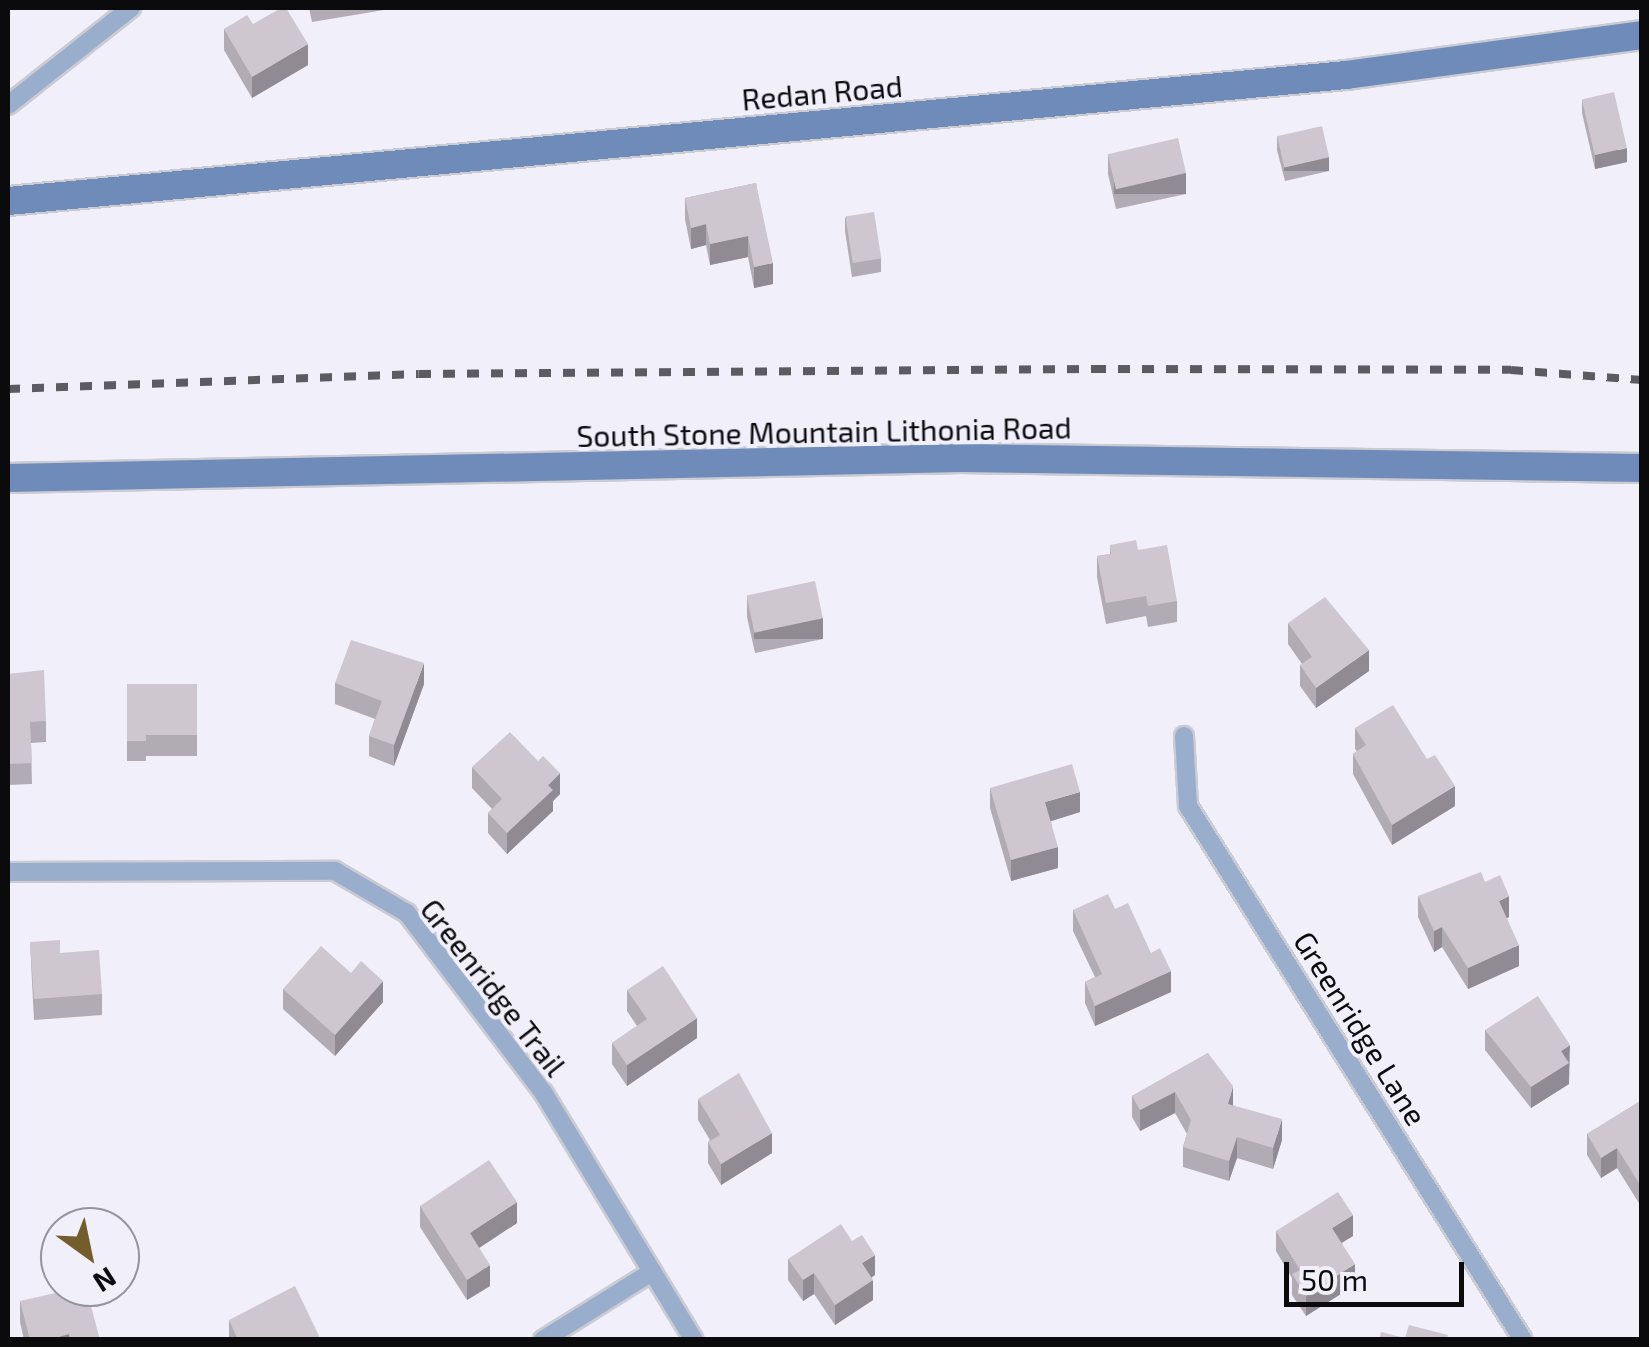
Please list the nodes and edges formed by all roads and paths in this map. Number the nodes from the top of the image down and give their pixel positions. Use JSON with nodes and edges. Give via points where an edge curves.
{"nodes":[{"id":1,"x":131,"y":8,"type":"edge"},
{"id":2,"x":1642,"y":35,"type":"edge"},
{"id":3,"x":8,"y":105,"type":"edge"},
{"id":4,"x":8,"y":201,"type":"edge"},
{"id":5,"x":1642,"y":468,"type":"edge"},
{"id":6,"x":8,"y":478,"type":"edge"},
{"id":7,"x":1184,"y":736,"type":"dead end"},
{"id":8,"x":8,"y":872,"type":"edge"},
{"id":9,"x":652,"y":1272,"type":"junction"},
{"id":10,"x":543,"y":1340,"type":"edge"},
{"id":11,"x":694,"y":1340,"type":"edge"},
{"id":12,"x":1524,"y":1340,"type":"edge"}],
"edges":[{"from":1,"to":3,"type":"street"},
{"from":2,"to":4,"type":"main road","name":"Redan Road","via":[[1346,75]]},
{"from":5,"to":6,"type":"main road","name":"South Stone Mountain Lithonia Road","via":[[961,458]]},
{"from":7,"to":12,"type":"street","name":"Greenridge Lane","via":[[1188,806]]},
{"from":8,"to":9,"type":"street","name":"Greenridge Trail","via":[[336,871],[407,913],[542,1092]]},
{"from":9,"to":10,"type":"street"},
{"from":9,"to":11,"type":"street","name":"Greenridge Trail"}]}
